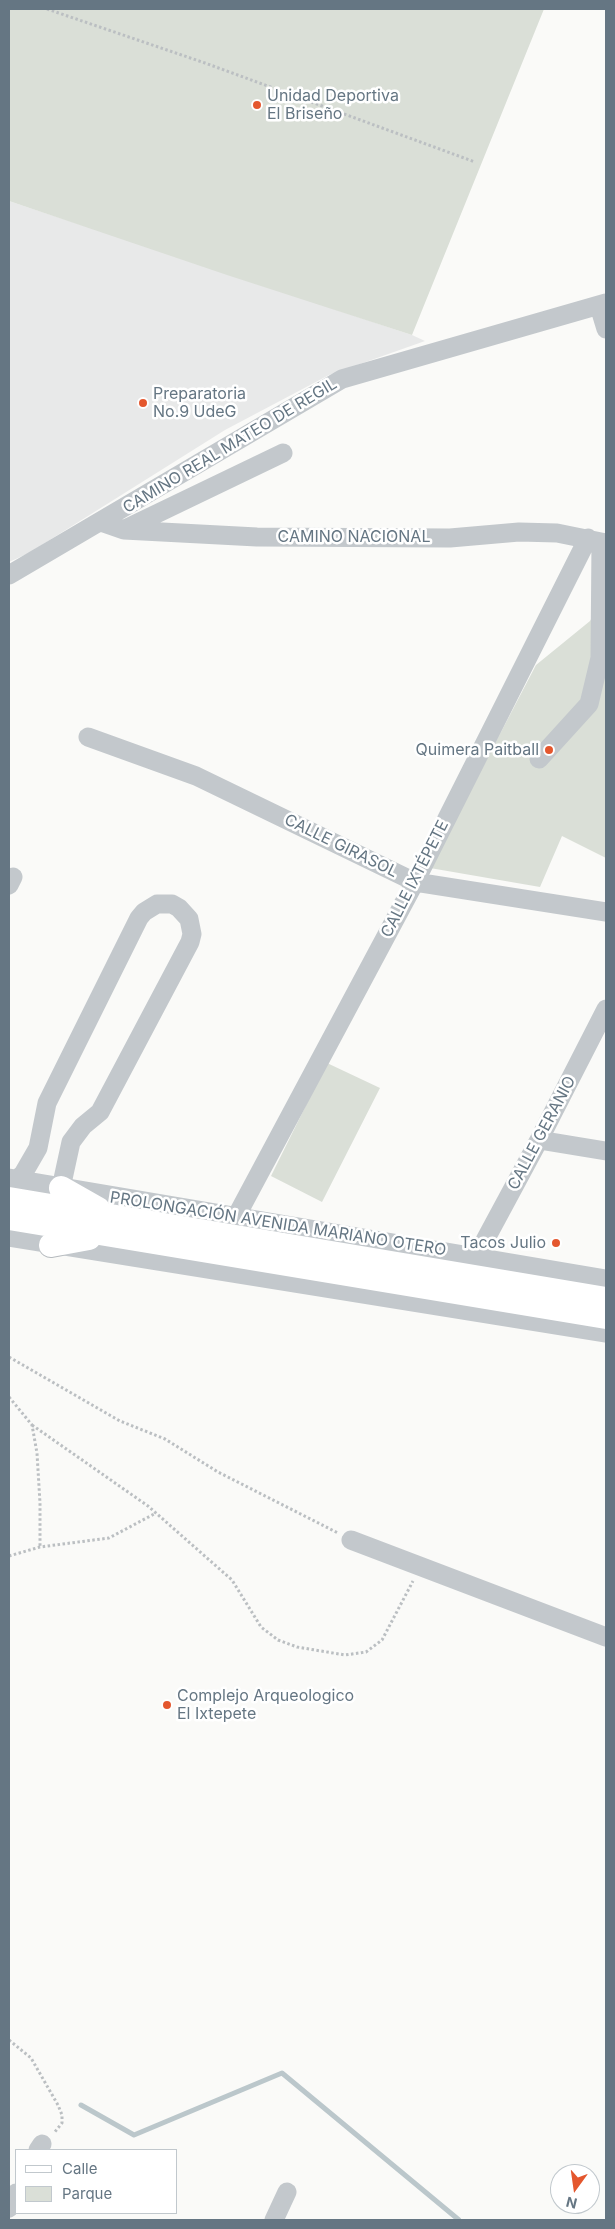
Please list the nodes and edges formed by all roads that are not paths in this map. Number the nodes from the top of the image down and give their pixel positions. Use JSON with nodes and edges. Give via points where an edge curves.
{"nodes":[{"id":1,"x":602,"y":304,"type":"edge"},
{"id":2,"x":606,"y":329,"type":"edge"},
{"id":3,"x":283,"y":453,"type":"dead end"},
{"id":4,"x":101,"y":522,"type":"junction"},
{"id":5,"x":124,"y":530,"type":"junction"},
{"id":6,"x":598,"y":541,"type":"edge"},
{"id":7,"x":9,"y":575,"type":"edge"},
{"id":8,"x":88,"y":737,"type":"dead end"},
{"id":9,"x":539,"y":758,"type":"dead end"},
{"id":10,"x":415,"y":882,"type":"junction"},
{"id":11,"x":606,"y":912,"type":"edge"},
{"id":12,"x":606,"y":1009,"type":"edge"},
{"id":13,"x":601,"y":1030,"type":"edge"},
{"id":14,"x":540,"y":1140,"type":"junction"},
{"id":15,"x":606,"y":1152,"type":"edge"},
{"id":16,"x":11,"y":1186,"type":"edge"},
{"id":17,"x":61,"y":1188,"type":"junction"},
{"id":18,"x":236,"y":1217,"type":"junction"},
{"id":19,"x":9,"y":1218,"type":"edge"},
{"id":20,"x":108,"y":1225,"type":"junction"},
{"id":21,"x":9,"y":1237,"type":"edge"},
{"id":22,"x":51,"y":1244,"type":"junction"},
{"id":23,"x":476,"y":1257,"type":"junction"},
{"id":24,"x":606,"y":1279,"type":"edge"},
{"id":25,"x":606,"y":1299,"type":"edge"},
{"id":26,"x":606,"y":1317,"type":"edge"},
{"id":27,"x":606,"y":1333,"type":"edge"},
{"id":28,"x":352,"y":1540,"type":"road end"},
{"id":29,"x":606,"y":1637,"type":"edge"},
{"id":30,"x":287,"y":2192,"type":"dead end"},
{"id":31,"x":15,"y":2196,"type":"edge"},
{"id":32,"x":9,"y":2208,"type":"edge"},
{"id":33,"x":274,"y":2220,"type":"edge"}],
"edges":[{"from":1,"to":2,"type":"street"},
{"from":1,"to":4,"type":"street","name":"CAMINO REAL MATEO DE REGIL","via":[[342,379]]},
{"from":3,"to":5,"type":"street"},
{"from":4,"to":5,"type":"street","name":"CAMINO NACIONAL"},
{"from":4,"to":7,"type":"street","name":"CAMINO REAL MATEO DE REGIL"},
{"from":5,"to":6,"type":"street","name":"CAMINO NACIONAL","via":[[257,537],[450,538],[558,532]]},
{"from":6,"to":9,"type":"street","via":[[600,658],[589,704]]},
{"from":6,"to":10,"type":"street","name":"CALLE IXTÉPETE"},
{"from":8,"to":10,"type":"street","name":"CALLE GIRASOL","via":[[196,776]]},
{"from":10,"to":11,"type":"street","name":"CALLE GIRASOL"},
{"from":10,"to":18,"type":"street","name":"CALLE IXTÉPETE"},
{"from":12,"to":13,"type":"street","name":"CALLE GERANIO"},
{"from":13,"to":14,"type":"street","name":"CALLE GERANIO"},
{"from":14,"to":15,"type":"street"},
{"from":14,"to":23,"type":"street","name":"CALLE GERANIO"},
{"from":16,"to":17,"type":"street","name":"PROLONGACIÓN AVENIDA MARIANO OTERO"},
{"from":16,"to":17,"type":"street","via":[[38,1148],[47,1103],[139,918],[157,904],[172,904],[189,919],[190,942],[100,1112],[71,1142]]},
{"from":16,"to":20,"type":"main road","name":"PROLONGACIÓN AVENIDA MARIANO OTERO"},
{"from":17,"to":18,"type":"street","name":"PROLONGACIÓN AVENIDA MARIANO OTERO"},
{"from":17,"to":20,"type":"main road"},
{"from":18,"to":23,"type":"street","name":"PROLONGACIÓN AVENIDA MARIANO OTERO"},
{"from":19,"to":20,"type":"main road","name":"PROLONGACIÓN AVENIDA MARIANO OTERO"},
{"from":20,"to":22,"type":"main road"},
{"from":20,"to":25,"type":"main road","name":"PROLONGACIÓN AVENIDA MARIANO OTERO"},
{"from":20,"to":26,"type":"main road","name":"PROLONGACIÓN AVENIDA MARIANO OTERO"},
{"from":21,"to":22,"type":"street"},
{"from":22,"to":27,"type":"street"},
{"from":23,"to":24,"type":"street","name":"PROLONGACIÓN AVENIDA MARIANO OTERO"},
{"from":28,"to":29,"type":"street"},
{"from":30,"to":33,"type":"street"},
{"from":31,"to":32,"type":"street"}]}
